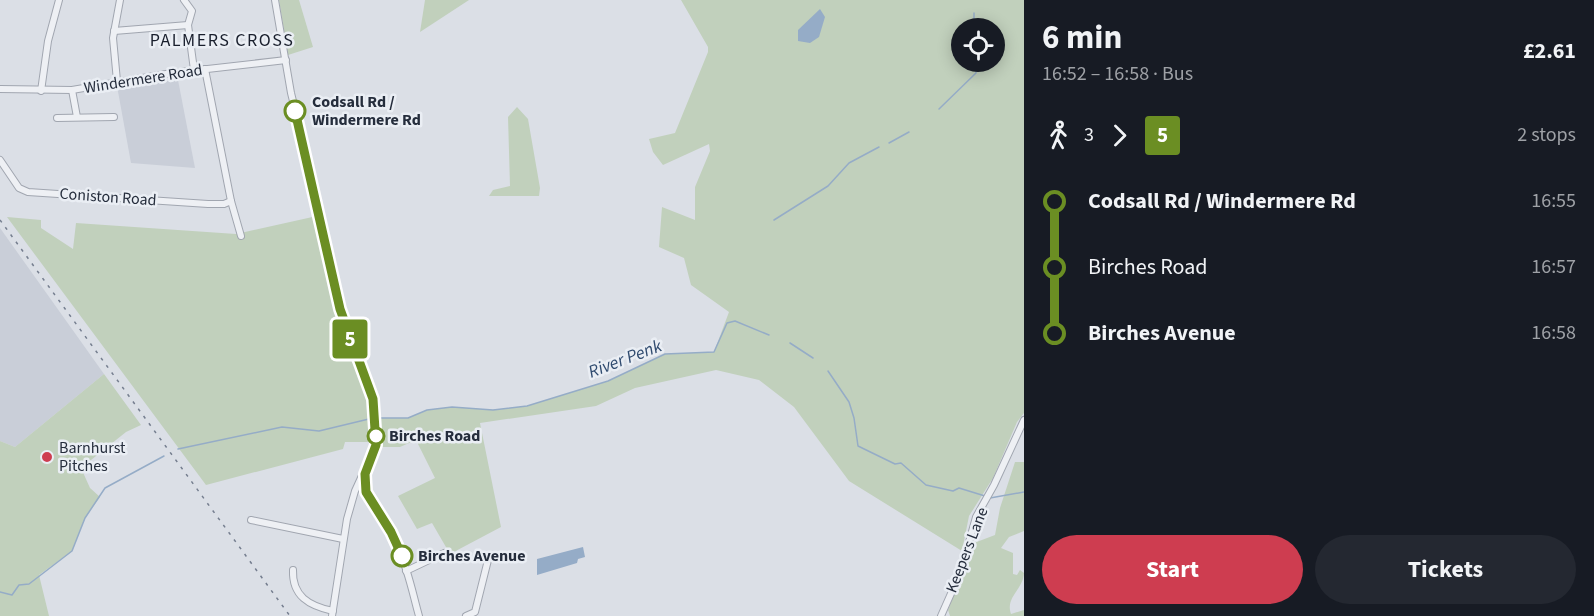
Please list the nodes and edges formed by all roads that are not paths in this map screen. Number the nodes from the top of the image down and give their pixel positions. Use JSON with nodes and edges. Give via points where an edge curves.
{"nodes":[{"id":1,"x":59,"y":0,"type":"edge"},
{"id":2,"x":120,"y":0,"type":"edge"},
{"id":3,"x":184,"y":0,"type":"edge"},
{"id":4,"x":275,"y":0,"type":"edge"},
{"id":5,"x":188,"y":25,"type":"junction"},
{"id":6,"x":114,"y":31,"type":"junction"},
{"id":7,"x":286,"y":60,"type":"junction"},
{"id":8,"x":206,"y":69,"type":"junction"},
{"id":9,"x":194,"y":70,"type":"junction"},
{"id":10,"x":117,"y":81,"type":"junction"},
{"id":11,"x":0,"y":89,"type":"edge"},
{"id":12,"x":72,"y":90,"type":"junction"},
{"id":13,"x":41,"y":91,"type":"junction"},
{"id":14,"x":77,"y":117,"type":"junction"},
{"id":15,"x":114,"y":117,"type":"dead end"},
{"id":16,"x":57,"y":118,"type":"dead end"},
{"id":17,"x":0,"y":160,"type":"edge"},
{"id":18,"x":231,"y":201,"type":"junction"},
{"id":19,"x":241,"y":236,"type":"dead end"},
{"id":20,"x":1024,"y":420,"type":"edge"},
{"id":21,"x":365,"y":474,"type":"junction"},
{"id":22,"x":250,"y":520,"type":"dead end"},
{"id":23,"x":343,"y":539,"type":"junction"},
{"id":24,"x":444,"y":553,"type":"dead end"},
{"id":25,"x":489,"y":556,"type":"dead end"},
{"id":26,"x":293,"y":570,"type":"dead end"},
{"id":27,"x":406,"y":571,"type":"junction"},
{"id":28,"x":332,"y":614,"type":"edge"},
{"id":29,"x":419,"y":616,"type":"edge"},
{"id":30,"x":466,"y":616,"type":"edge"},
{"id":31,"x":941,"y":616,"type":"edge"}],
"edges":[{"from":1,"to":13,"type":"street"},
{"from":2,"to":6,"type":"street"},
{"from":3,"to":5,"type":"street","via":[[192,12]]},
{"from":4,"to":7,"type":"street"},
{"from":5,"to":6,"type":"street"},
{"from":5,"to":9,"type":"street"},
{"from":6,"to":10,"type":"street"},
{"from":7,"to":8,"type":"street","name":"Windermere Road"},
{"from":7,"to":21,"type":"street","via":[[340,309],[373,399],[376,445]]},
{"from":8,"to":9,"type":"street","name":"Windermere Road"},
{"from":8,"to":18,"type":"street"},
{"from":9,"to":10,"type":"street","name":"Windermere Road"},
{"from":10,"to":12,"type":"street","name":"Windermere Road"},
{"from":11,"to":13,"type":"street","name":"Windermere Road"},
{"from":12,"to":13,"type":"street","name":"Windermere Road"},
{"from":12,"to":14,"type":"street"},
{"from":14,"to":15,"type":"street"},
{"from":14,"to":16,"type":"street"},
{"from":17,"to":18,"type":"street","name":"Coniston Road","via":[[19,188],[28,192],[208,204]]},
{"from":18,"to":19,"type":"street"},
{"from":20,"to":31,"type":"street","name":"Keepers Lane","via":[[976,517],[961,571]]},
{"from":21,"to":23,"type":"street","via":[[352,500]]},
{"from":21,"to":27,"type":"street","via":[[366,492],[391,532]]},
{"from":22,"to":23,"type":"street"},
{"from":23,"to":28,"type":"street"},
{"from":24,"to":27,"type":"street"},
{"from":25,"to":30,"type":"street","via":[[475,612]]},
{"from":26,"to":28,"type":"street","via":[[292,584],[301,597]]},
{"from":27,"to":29,"type":"street"}]}
